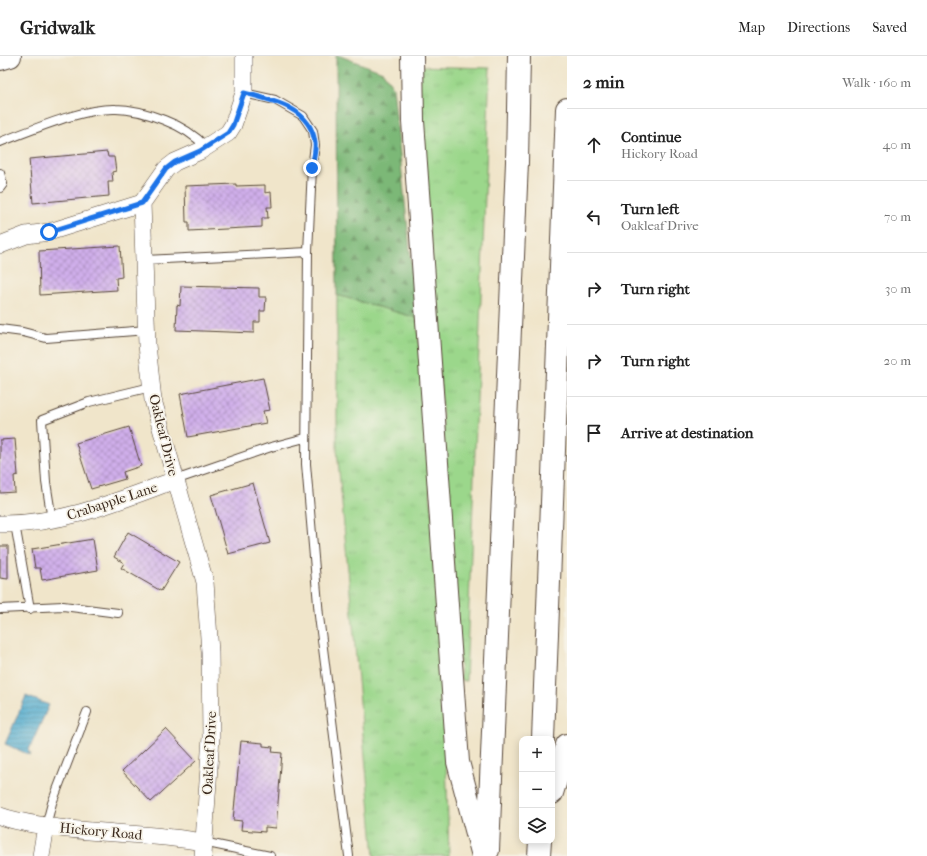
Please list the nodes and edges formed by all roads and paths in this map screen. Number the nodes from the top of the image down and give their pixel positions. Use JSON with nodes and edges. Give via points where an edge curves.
{"nodes":[{"id":1,"x":10,"y":56,"type":"edge"},
{"id":2,"x":244,"y":56,"type":"edge"},
{"id":3,"x":412,"y":56,"type":"edge"},
{"id":4,"x":519,"y":56,"type":"edge"},
{"id":5,"x":0,"y":58,"type":"edge"},
{"id":6,"x":244,"y":93,"type":"junction"},
{"id":7,"x":567,"y":109,"type":"edge"},
{"id":8,"x":0,"y":142,"type":"edge"},
{"id":9,"x":206,"y":147,"type":"junction"},
{"id":10,"x":0,"y":173,"type":"edge"},
{"id":11,"x":0,"y":188,"type":"edge"},
{"id":12,"x":142,"y":203,"type":"junction"},
{"id":13,"x":0,"y":245,"type":"edge"},
{"id":14,"x":308,"y":252,"type":"junction"},
{"id":15,"x":145,"y":260,"type":"junction"},
{"id":16,"x":0,"y":329,"type":"edge"},
{"id":17,"x":147,"y":330,"type":"junction"},
{"id":18,"x":152,"y":387,"type":"junction"},
{"id":19,"x":305,"y":438,"type":"junction"},
{"id":20,"x":175,"y":480,"type":"junction"},
{"id":21,"x":52,"y":520,"type":"junction"},
{"id":22,"x":8,"y":524,"type":"edge"},
{"id":23,"x":30,"y":608,"type":"junction"},
{"id":24,"x":0,"y":609,"type":"edge"},
{"id":25,"x":118,"y":613,"type":"dead end"},
{"id":26,"x":87,"y":712,"type":"dead end"},
{"id":27,"x":543,"y":736,"type":"edge"},
{"id":28,"x":567,"y":745,"type":"edge"},
{"id":29,"x":555,"y":783,"type":"edge"},
{"id":30,"x":0,"y":816,"type":"edge"},
{"id":31,"x":46,"y":826,"type":"junction"},
{"id":32,"x":540,"y":844,"type":"edge"},
{"id":33,"x":203,"y":849,"type":"edge"},
{"id":34,"x":41,"y":856,"type":"edge"},
{"id":35,"x":270,"y":856,"type":"edge"},
{"id":36,"x":349,"y":856,"type":"edge"},
{"id":37,"x":483,"y":856,"type":"edge"},
{"id":38,"x":488,"y":856,"type":"edge"},
{"id":39,"x":539,"y":856,"type":"edge"}],
"edges":[{"from":1,"to":5,"type":"main road"},
{"from":2,"to":6,"type":"street"},
{"from":3,"to":37,"type":"main road","via":[[413,121],[458,762]]},
{"from":4,"to":38,"type":"main road","via":[[517,162]]},
{"from":6,"to":9,"type":"street","via":[[231,129]]},
{"from":6,"to":14,"type":"lane","via":[[275,100],[303,116],[313,130],[316,145],[312,168]]},
{"from":7,"to":27,"type":"main road"},
{"from":8,"to":9,"type":"lane","via":[[90,112],[117,109],[147,113],[174,124],[196,136]]},
{"from":9,"to":12,"type":"street","via":[[166,169]]},
{"from":10,"to":11,"type":"lane","via":[[3,184]]},
{"from":12,"to":13,"type":"street","via":[[49,232],[26,235]]},
{"from":12,"to":15,"type":"street","name":"Oakleaf Drive"},
{"from":14,"to":15,"type":"lane"},
{"from":14,"to":19,"type":"lane"},
{"from":15,"to":17,"type":"street","name":"Oakleaf Drive"},
{"from":16,"to":17,"type":"lane","via":[[46,338]]},
{"from":17,"to":18,"type":"street","name":"Oakleaf Drive"},
{"from":18,"to":20,"type":"street","name":"Oakleaf Drive","via":[[153,400]]},
{"from":18,"to":21,"type":"lane","via":[[89,402],[42,420],[46,482]]},
{"from":19,"to":20,"type":"lane"},
{"from":19,"to":36,"type":"lane","via":[[319,616]]},
{"from":20,"to":21,"type":"street","name":"Crabapple Lane","via":[[83,513]]},
{"from":20,"to":33,"type":"street","name":"Oakleaf Drive","via":[[205,582],[210,652],[211,737]]},
{"from":21,"to":22,"type":"street","name":"Crabapple Lane"},
{"from":22,"to":23,"type":"lane"},
{"from":23,"to":24,"type":"lane"},
{"from":23,"to":25,"type":"lane","via":[[63,606]]},
{"from":26,"to":31,"type":"lane","via":[[52,803]]},
{"from":28,"to":29,"type":"main road"},
{"from":30,"to":31,"type":"street","name":"Hickory Road","via":[[12,821]]},
{"from":31,"to":33,"type":"street","name":"Hickory Road","via":[[175,837]]},
{"from":31,"to":34,"type":"street"},
{"from":32,"to":39,"type":"main road"},
{"from":33,"to":35,"type":"lane"}]}
